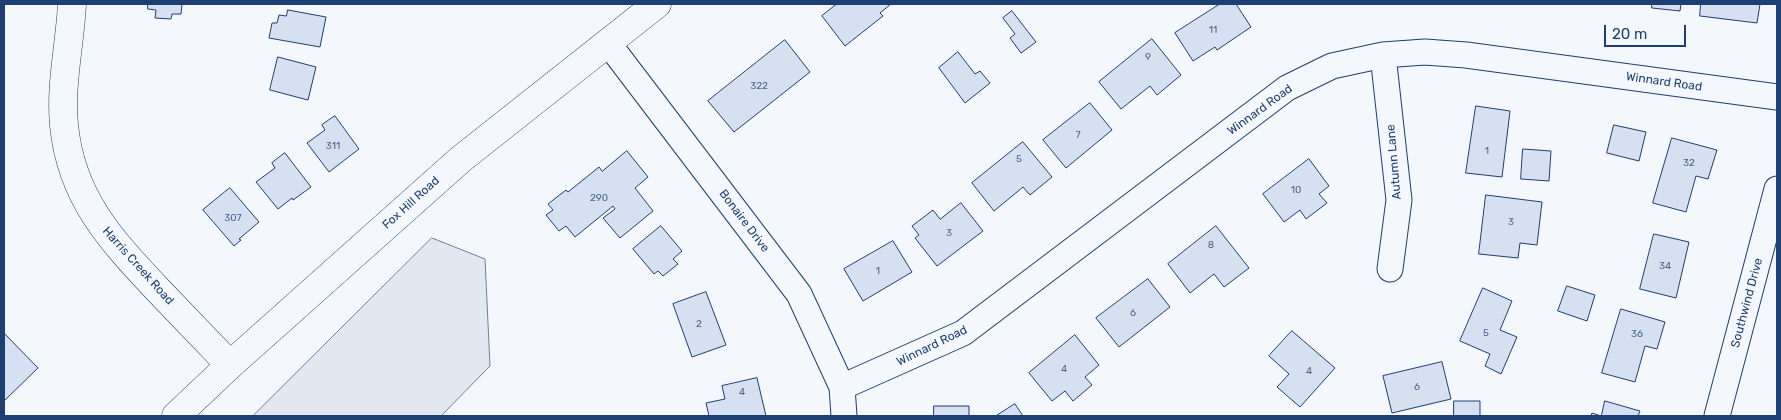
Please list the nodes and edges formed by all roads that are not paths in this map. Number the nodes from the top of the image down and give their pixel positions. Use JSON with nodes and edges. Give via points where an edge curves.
{"nodes":[{"id":1,"x":72,"y":4,"type":"edge"},
{"id":2,"x":657,"y":4,"type":"edge"},
{"id":3,"x":608,"y":43,"type":"junction"},
{"id":4,"x":1384,"y":55,"type":"junction"},
{"id":5,"x":1777,"y":97,"type":"edge"},
{"id":6,"x":1777,"y":189,"type":"edge"},
{"id":7,"x":1390,"y":269,"type":"dead end"},
{"id":8,"x":230,"y":365,"type":"junction"},
{"id":9,"x":842,"y":387,"type":"junction"},
{"id":10,"x":176,"y":416,"type":"edge"},
{"id":11,"x":844,"y":416,"type":"edge"},
{"id":12,"x":1717,"y":416,"type":"edge"}],
"edges":[{"from":1,"to":8,"type":"main road","name":"Harris Creek Road","via":[[64,124],[74,172],[99,222],[118,248]]},
{"from":2,"to":3,"type":"main road","name":"Fox Hill Road"},
{"from":3,"to":8,"type":"main road","name":"Fox Hill Road","via":[[461,159]]},
{"from":3,"to":9,"type":"street","name":"Bonaire Drive","via":[[800,294]]},
{"from":4,"to":5,"type":"street","name":"Winnard Road","via":[[1425,52],[1466,55]]},
{"from":4,"to":7,"type":"street","name":"Autumn Lane","via":[[1399,200]]},
{"from":4,"to":9,"type":"street","name":"Winnard Road","via":[[1332,66],[1287,88],[963,333]]},
{"from":6,"to":12,"type":"street","name":"Southwind Drive"},
{"from":8,"to":10,"type":"main road","name":"Fox Hill Road"},
{"from":9,"to":11,"type":"street","name":"Bonaire Drive"}]}
